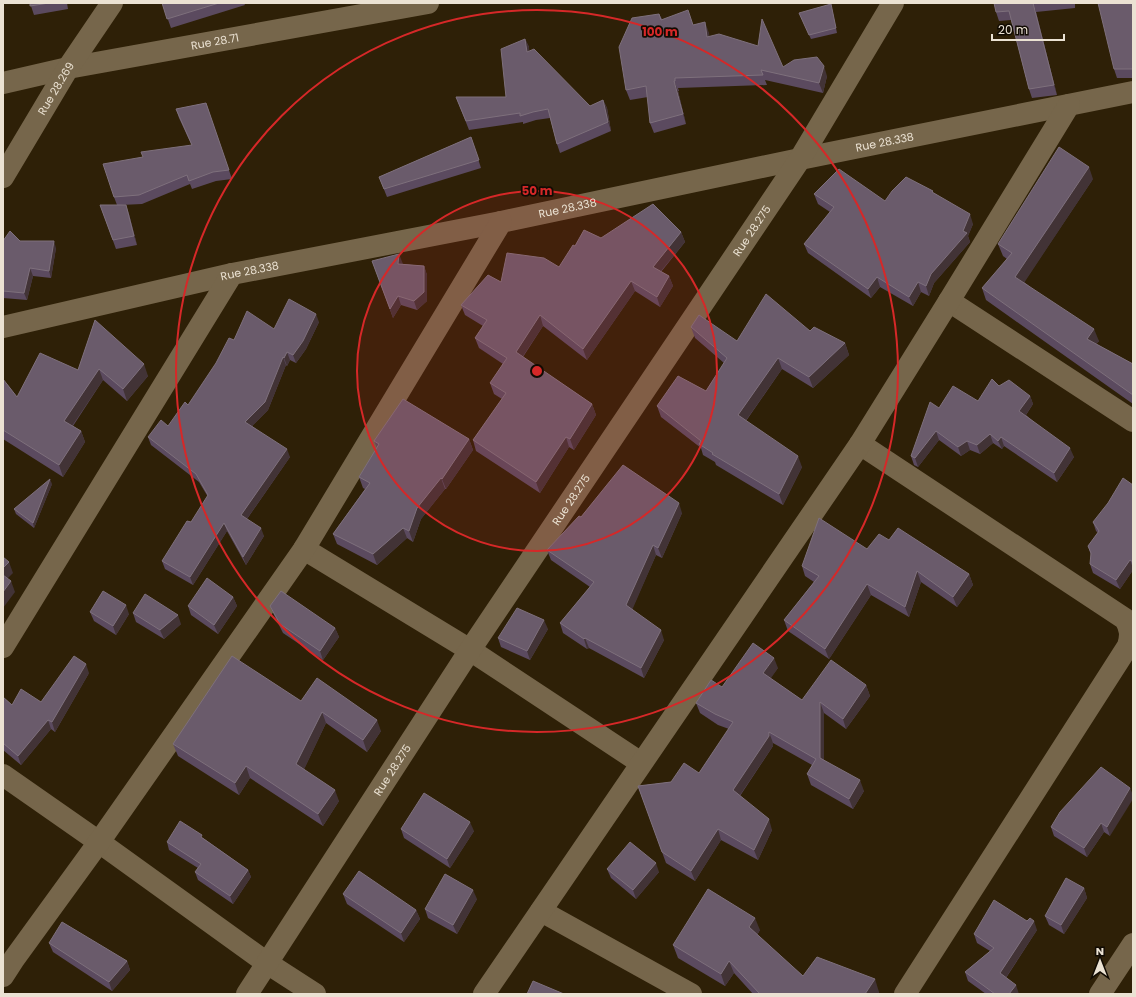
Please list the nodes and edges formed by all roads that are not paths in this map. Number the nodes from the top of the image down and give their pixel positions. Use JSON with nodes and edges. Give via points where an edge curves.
{"nodes":[{"id":1,"x":112,"y":3,"type":"edge"},
{"id":2,"x":428,"y":3,"type":"edge"},
{"id":3,"x":892,"y":3,"type":"edge"},
{"id":4,"x":68,"y":68,"type":"junction"},
{"id":5,"x":3,"y":83,"type":"edge"},
{"id":6,"x":1133,"y":92,"type":"edge"},
{"id":7,"x":1069,"y":105,"type":"junction"},
{"id":8,"x":800,"y":159,"type":"junction"},
{"id":9,"x":3,"y":177,"type":"edge"},
{"id":10,"x":501,"y":222,"type":"junction"},
{"id":11,"x":232,"y":274,"type":"junction"},
{"id":12,"x":949,"y":301,"type":"junction"},
{"id":13,"x":3,"y":328,"type":"edge"},
{"id":14,"x":1133,"y":421,"type":"edge"},
{"id":15,"x":860,"y":444,"type":"junction"},
{"id":16,"x":304,"y":549,"type":"junction"},
{"id":17,"x":3,"y":647,"type":"edge"},
{"id":18,"x":470,"y":650,"type":"junction"},
{"id":19,"x":642,"y":764,"type":"junction"},
{"id":20,"x":3,"y":775,"type":"edge"},
{"id":21,"x":100,"y":842,"type":"junction"},
{"id":22,"x":541,"y":911,"type":"junction"},
{"id":23,"x":1133,"y":944,"type":"edge"},
{"id":24,"x":267,"y":962,"type":"junction"},
{"id":25,"x":7,"y":963,"type":"edge"},
{"id":26,"x":910,"y":992,"type":"edge"},
{"id":27,"x":247,"y":994,"type":"edge"},
{"id":28,"x":315,"y":994,"type":"edge"},
{"id":29,"x":484,"y":994,"type":"edge"},
{"id":30,"x":691,"y":994,"type":"edge"},
{"id":31,"x":1100,"y":994,"type":"edge"}],
"edges":[{"from":1,"to":4,"type":"street","name":"Rue 28.269"},
{"from":2,"to":4,"type":"street","name":"Rue 28.71"},
{"from":3,"to":8,"type":"street","name":"Rue 28.275"},
{"from":4,"to":5,"type":"street","name":"Rue 28.71"},
{"from":4,"to":9,"type":"street","name":"Rue 28.269"},
{"from":6,"to":7,"type":"street","name":"Rue 28.338"},
{"from":7,"to":8,"type":"street","name":"Rue 28.338"},
{"from":7,"to":12,"type":"street"},
{"from":8,"to":10,"type":"street","name":"Rue 28.338"},
{"from":8,"to":18,"type":"street","name":"Rue 28.275"},
{"from":10,"to":11,"type":"street","name":"Rue 28.338"},
{"from":10,"to":16,"type":"street"},
{"from":11,"to":13,"type":"street","name":"Rue 28.338"},
{"from":11,"to":17,"type":"street"},
{"from":12,"to":14,"type":"street"},
{"from":12,"to":15,"type":"street"},
{"from":15,"to":19,"type":"street"},
{"from":15,"to":26,"type":"street","via":[[1126,619],[1131,636],[1128,646]]},
{"from":16,"to":18,"type":"street"},
{"from":16,"to":21,"type":"street"},
{"from":18,"to":19,"type":"street"},
{"from":18,"to":24,"type":"street","name":"Rue 28.275"},
{"from":19,"to":22,"type":"street"},
{"from":20,"to":21,"type":"street"},
{"from":21,"to":24,"type":"street"},
{"from":21,"to":25,"type":"street"},
{"from":22,"to":29,"type":"street"},
{"from":22,"to":30,"type":"street"},
{"from":23,"to":31,"type":"street"},
{"from":24,"to":27,"type":"street","name":"Rue 28.275"},
{"from":24,"to":28,"type":"street"}]}
